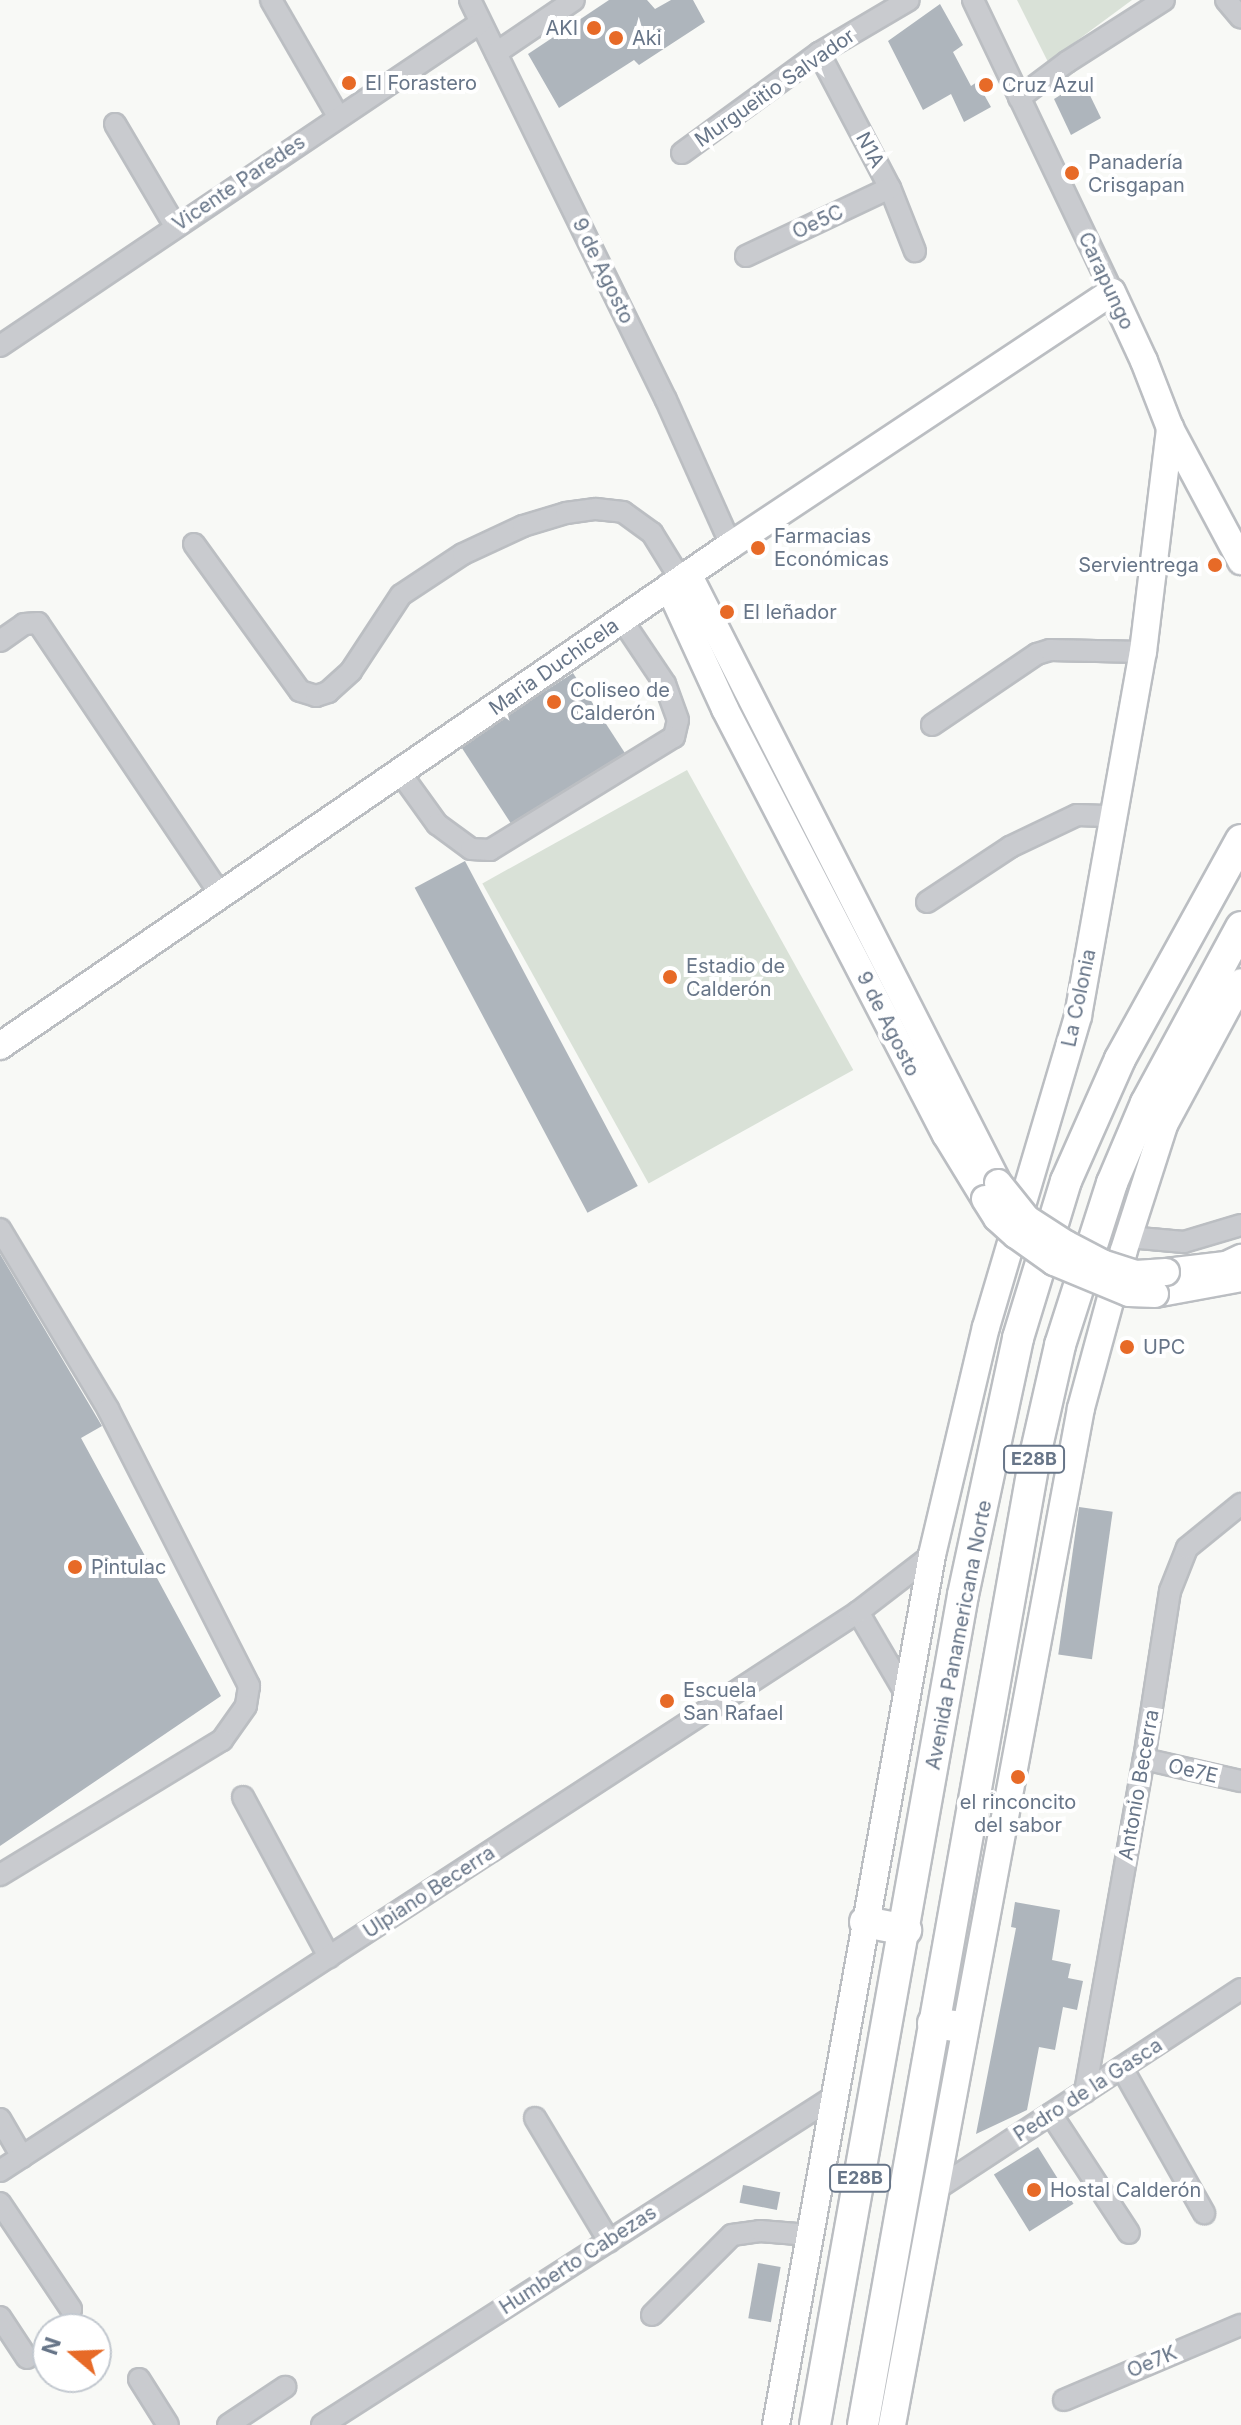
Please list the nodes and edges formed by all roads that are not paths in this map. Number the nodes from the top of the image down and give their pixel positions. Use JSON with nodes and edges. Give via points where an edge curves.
{"nodes":[{"id":1,"x":271,"y":0,"type":"edge"},
{"id":2,"x":470,"y":0,"type":"edge"},
{"id":3,"x":574,"y":0,"type":"edge"},
{"id":4,"x":909,"y":0,"type":"edge"},
{"id":5,"x":973,"y":0,"type":"edge"},
{"id":6,"x":1164,"y":0,"type":"edge"},
{"id":7,"x":1226,"y":0,"type":"edge"},
{"id":8,"x":1241,"y":18,"type":"edge"},
{"id":9,"x":480,"y":23,"type":"junction"},
{"id":10,"x":496,"y":53,"type":"junction"},
{"id":11,"x":819,"y":53,"type":"junction"},
{"id":12,"x":1019,"y":98,"type":"junction"},
{"id":13,"x":338,"y":116,"type":"junction"},
{"id":14,"x":115,"y":124,"type":"dead end"},
{"id":15,"x":682,"y":153,"type":"dead end"},
{"id":16,"x":890,"y":188,"type":"junction"},
{"id":17,"x":175,"y":226,"type":"junction"},
{"id":18,"x":915,"y":251,"type":"dead end"},
{"id":19,"x":746,"y":256,"type":"dead end"},
{"id":20,"x":1112,"y":292,"type":"junction"},
{"id":21,"x":2,"y":339,"type":"edge"},
{"id":22,"x":1170,"y":428,"type":"junction"},
{"id":23,"x":194,"y":544,"type":"dead end"},
{"id":24,"x":731,"y":545,"type":"junction"},
{"id":25,"x":1241,"y":561,"type":"edge"},
{"id":26,"x":679,"y":580,"type":"junction"},
{"id":27,"x":622,"y":620,"type":"junction"},
{"id":28,"x":0,"y":641,"type":"edge"},
{"id":29,"x":1143,"y":652,"type":"junction"},
{"id":30,"x":932,"y":725,"type":"dead end"},
{"id":31,"x":401,"y":774,"type":"junction"},
{"id":32,"x":1113,"y":816,"type":"junction"},
{"id":33,"x":1241,"y":840,"type":"edge"},
{"id":34,"x":221,"y":895,"type":"junction"},
{"id":35,"x":927,"y":902,"type":"dead end"},
{"id":36,"x":1241,"y":927,"type":"edge"},
{"id":37,"x":1241,"y":982,"type":"edge"},
{"id":38,"x":0,"y":1046,"type":"edge"},
{"id":39,"x":1241,"y":1225,"type":"edge"},
{"id":40,"x":0,"y":1229,"type":"edge"},
{"id":41,"x":1128,"y":1237,"type":"junction"},
{"id":42,"x":1241,"y":1258,"type":"edge"},
{"id":43,"x":1241,"y":1278,"type":"edge"},
{"id":44,"x":1160,"y":1283,"type":"junction"},
{"id":45,"x":1241,"y":1504,"type":"edge"},
{"id":46,"x":932,"y":1555,"type":"junction"},
{"id":47,"x":858,"y":1612,"type":"junction"},
{"id":48,"x":905,"y":1692,"type":"junction"},
{"id":49,"x":1144,"y":1759,"type":"junction"},
{"id":50,"x":1241,"y":1781,"type":"edge"},
{"id":51,"x":243,"y":1797,"type":"dead end"},
{"id":52,"x":0,"y":1875,"type":"edge"},
{"id":53,"x":865,"y":1922,"type":"junction"},
{"id":54,"x":906,"y":1930,"type":"junction"},
{"id":55,"x":329,"y":1957,"type":"junction"},
{"id":56,"x":1241,"y":1989,"type":"edge"},
{"id":57,"x":933,"y":2023,"type":"junction"},
{"id":58,"x":963,"y":2027,"type":"junction"},
{"id":59,"x":1122,"y":2068,"type":"junction"},
{"id":60,"x":1085,"y":2092,"type":"junction"},
{"id":61,"x":835,"y":2096,"type":"junction"},
{"id":62,"x":1051,"y":2114,"type":"junction"},
{"id":63,"x":535,"y":2118,"type":"dead end"},
{"id":64,"x":0,"y":2119,"type":"edge"},
{"id":65,"x":22,"y":2157,"type":"junction"},
{"id":66,"x":0,"y":2171,"type":"edge"},
{"id":67,"x":935,"y":2190,"type":"junction"},
{"id":68,"x":0,"y":2203,"type":"edge"},
{"id":69,"x":1204,"y":2213,"type":"dead end"},
{"id":70,"x":1129,"y":2233,"type":"dead end"},
{"id":71,"x":810,"y":2235,"type":"junction"},
{"id":72,"x":609,"y":2241,"type":"junction"},
{"id":73,"x":71,"y":2309,"type":"dead end"},
{"id":74,"x":652,"y":2315,"type":"dead end"},
{"id":75,"x":0,"y":2317,"type":"edge"},
{"id":76,"x":1241,"y":2325,"type":"edge"},
{"id":77,"x":27,"y":2358,"type":"dead end"},
{"id":78,"x":139,"y":2379,"type":"dead end"},
{"id":79,"x":285,"y":2387,"type":"dead end"},
{"id":80,"x":1064,"y":2400,"type":"dead end"},
{"id":81,"x":168,"y":2425,"type":"edge"},
{"id":82,"x":228,"y":2425,"type":"edge"},
{"id":83,"x":322,"y":2425,"type":"edge"},
{"id":84,"x":776,"y":2425,"type":"edge"},
{"id":85,"x":815,"y":2425,"type":"edge"},
{"id":86,"x":863,"y":2425,"type":"edge"},
{"id":87,"x":892,"y":2425,"type":"edge"}],
"edges":[{"from":1,"to":13,"type":"street"},
{"from":2,"to":9,"type":"street","name":"9 de Agosto"},
{"from":3,"to":10,"type":"street"},
{"from":4,"to":11,"type":"street","name":"Murgueitio Salvador"},
{"from":5,"to":12,"type":"street","name":"Carapungo"},
{"from":6,"to":12,"type":"street"},
{"from":7,"to":8,"type":"street"},
{"from":9,"to":10,"type":"street","name":"9 de Agosto"},
{"from":9,"to":13,"type":"street","name":"Vicente Paredes"},
{"from":10,"to":24,"type":"street","name":"9 de Agosto"},
{"from":11,"to":15,"type":"street","name":"Murgueitio Salvador"},
{"from":11,"to":16,"type":"street","name":"N1A"},
{"from":12,"to":20,"type":"street","name":"Carapungo"},
{"from":13,"to":17,"type":"street","name":"Vicente Paredes"},
{"from":14,"to":17,"type":"street"},
{"from":16,"to":18,"type":"street","name":"N1A"},
{"from":16,"to":19,"type":"street","name":"Oe5C"},
{"from":17,"to":21,"type":"street","name":"Vicente Paredes"},
{"from":20,"to":22,"type":"main road","name":"Carapungo"},
{"from":20,"to":24,"type":"main road","name":"Maria Duchicela"},
{"from":22,"to":25,"type":"main road","name":"Carapungo"},
{"from":22,"to":29,"type":"main road","name":"La Colonia"},
{"from":23,"to":26,"type":"street","via":[[300,691],[316,696],[351,671],[401,595],[463,554],[537,522],[596,509],[623,512],[652,533]]},
{"from":24,"to":26,"type":"main road","name":"Maria Duchicela"},
{"from":26,"to":27,"type":"main road","name":"Maria Duchicela"},
{"from":26,"to":44,"type":"main road","name":"9 de Agosto","bridge":true,"via":[[992,1191],[1066,1244]]},
{"from":27,"to":31,"type":"main road","name":"Maria Duchicela"},
{"from":27,"to":31,"type":"street","via":[[665,684],[678,720],[674,737],[490,850],[471,849],[437,824]]},
{"from":28,"to":34,"type":"street","via":[[24,624],[38,623]]},
{"from":29,"to":30,"type":"street","via":[[1037,654]]},
{"from":29,"to":32,"type":"main road","name":"La Colonia"},
{"from":31,"to":34,"type":"main road","name":"Maria Duchicela"},
{"from":32,"to":35,"type":"street","via":[[1077,815],[1010,847]]},
{"from":32,"to":46,"type":"main road","name":"La Colonia","via":[[1078,1016],[986,1327]]},
{"from":33,"to":54,"type":"highway","name":"Avenida Panamericana Norte","number":"E28B","via":[[1120,1059],[1066,1181],[1018,1338],[963,1595]]},
{"from":34,"to":38,"type":"main road","name":"Maria Duchicela"},
{"from":36,"to":57,"type":"highway","name":"Avenida Panamericana Norte","number":"E28B","via":[[1146,1103],[1112,1183],[1060,1345],[1036,1451]]},
{"from":37,"to":41,"type":"main road","via":[[1164,1125]]},
{"from":39,"to":41,"type":"street","via":[[1184,1242]]},
{"from":40,"to":52,"type":"street","via":[[108,1409],[249,1686],[246,1706],[222,1740]]},
{"from":41,"to":58,"type":"main road","via":[[1081,1408]]},
{"from":42,"to":44,"type":"main road","name":"9 de Agosto"},
{"from":43,"to":44,"type":"main road","name":"9 de Agosto"},
{"from":45,"to":49,"type":"street","name":"Antonio Becerra","via":[[1187,1548],[1170,1591]]},
{"from":46,"to":47,"type":"street","name":"Ulpiano Becerra"},
{"from":46,"to":48,"type":"main road","name":"Avenida Panamericana Norte"},
{"from":47,"to":48,"type":"street"},
{"from":47,"to":55,"type":"street","name":"Ulpiano Becerra"},
{"from":48,"to":53,"type":"main road","name":"Avenida Panamericana Norte"},
{"from":49,"to":50,"type":"street","name":"Oe7E"},
{"from":49,"to":60,"type":"street","name":"Antonio Becerra"},
{"from":51,"to":55,"type":"street"},
{"from":53,"to":54,"type":"highway"},
{"from":53,"to":61,"type":"main road","name":"Avenida Panamericana Norte"},
{"from":54,"to":85,"type":"highway","name":"Avenida Panamericana Norte","number":"E28B"},
{"from":55,"to":65,"type":"street","name":"Ulpiano Becerra"},
{"from":56,"to":59,"type":"street","name":"Pedro de la Gasca"},
{"from":57,"to":58,"type":"highway"},
{"from":57,"to":86,"type":"highway","name":"Avenida Panamericana Norte","number":"E28B"},
{"from":58,"to":67,"type":"main road"},
{"from":59,"to":60,"type":"street","name":"Pedro de la Gasca"},
{"from":59,"to":69,"type":"street"},
{"from":60,"to":62,"type":"street","name":"Pedro de la Gasca"},
{"from":61,"to":71,"type":"main road","name":"Avenida Panamericana Norte"},
{"from":61,"to":72,"type":"street","name":"Humberto Cabezas"},
{"from":62,"to":67,"type":"street","name":"Pedro de la Gasca"},
{"from":62,"to":70,"type":"street"},
{"from":63,"to":72,"type":"street"},
{"from":64,"to":65,"type":"street"},
{"from":65,"to":66,"type":"street","name":"Ulpiano Becerra"},
{"from":67,"to":87,"type":"main road"},
{"from":68,"to":73,"type":"street"},
{"from":71,"to":74,"type":"street","via":[[732,2235]]},
{"from":71,"to":84,"type":"main road","name":"Avenida Panamericana Norte"},
{"from":72,"to":83,"type":"street","name":"Humberto Cabezas"},
{"from":75,"to":77,"type":"street"},
{"from":76,"to":80,"type":"street","name":"Oe7K"},
{"from":78,"to":81,"type":"street"},
{"from":79,"to":82,"type":"street"}]}
